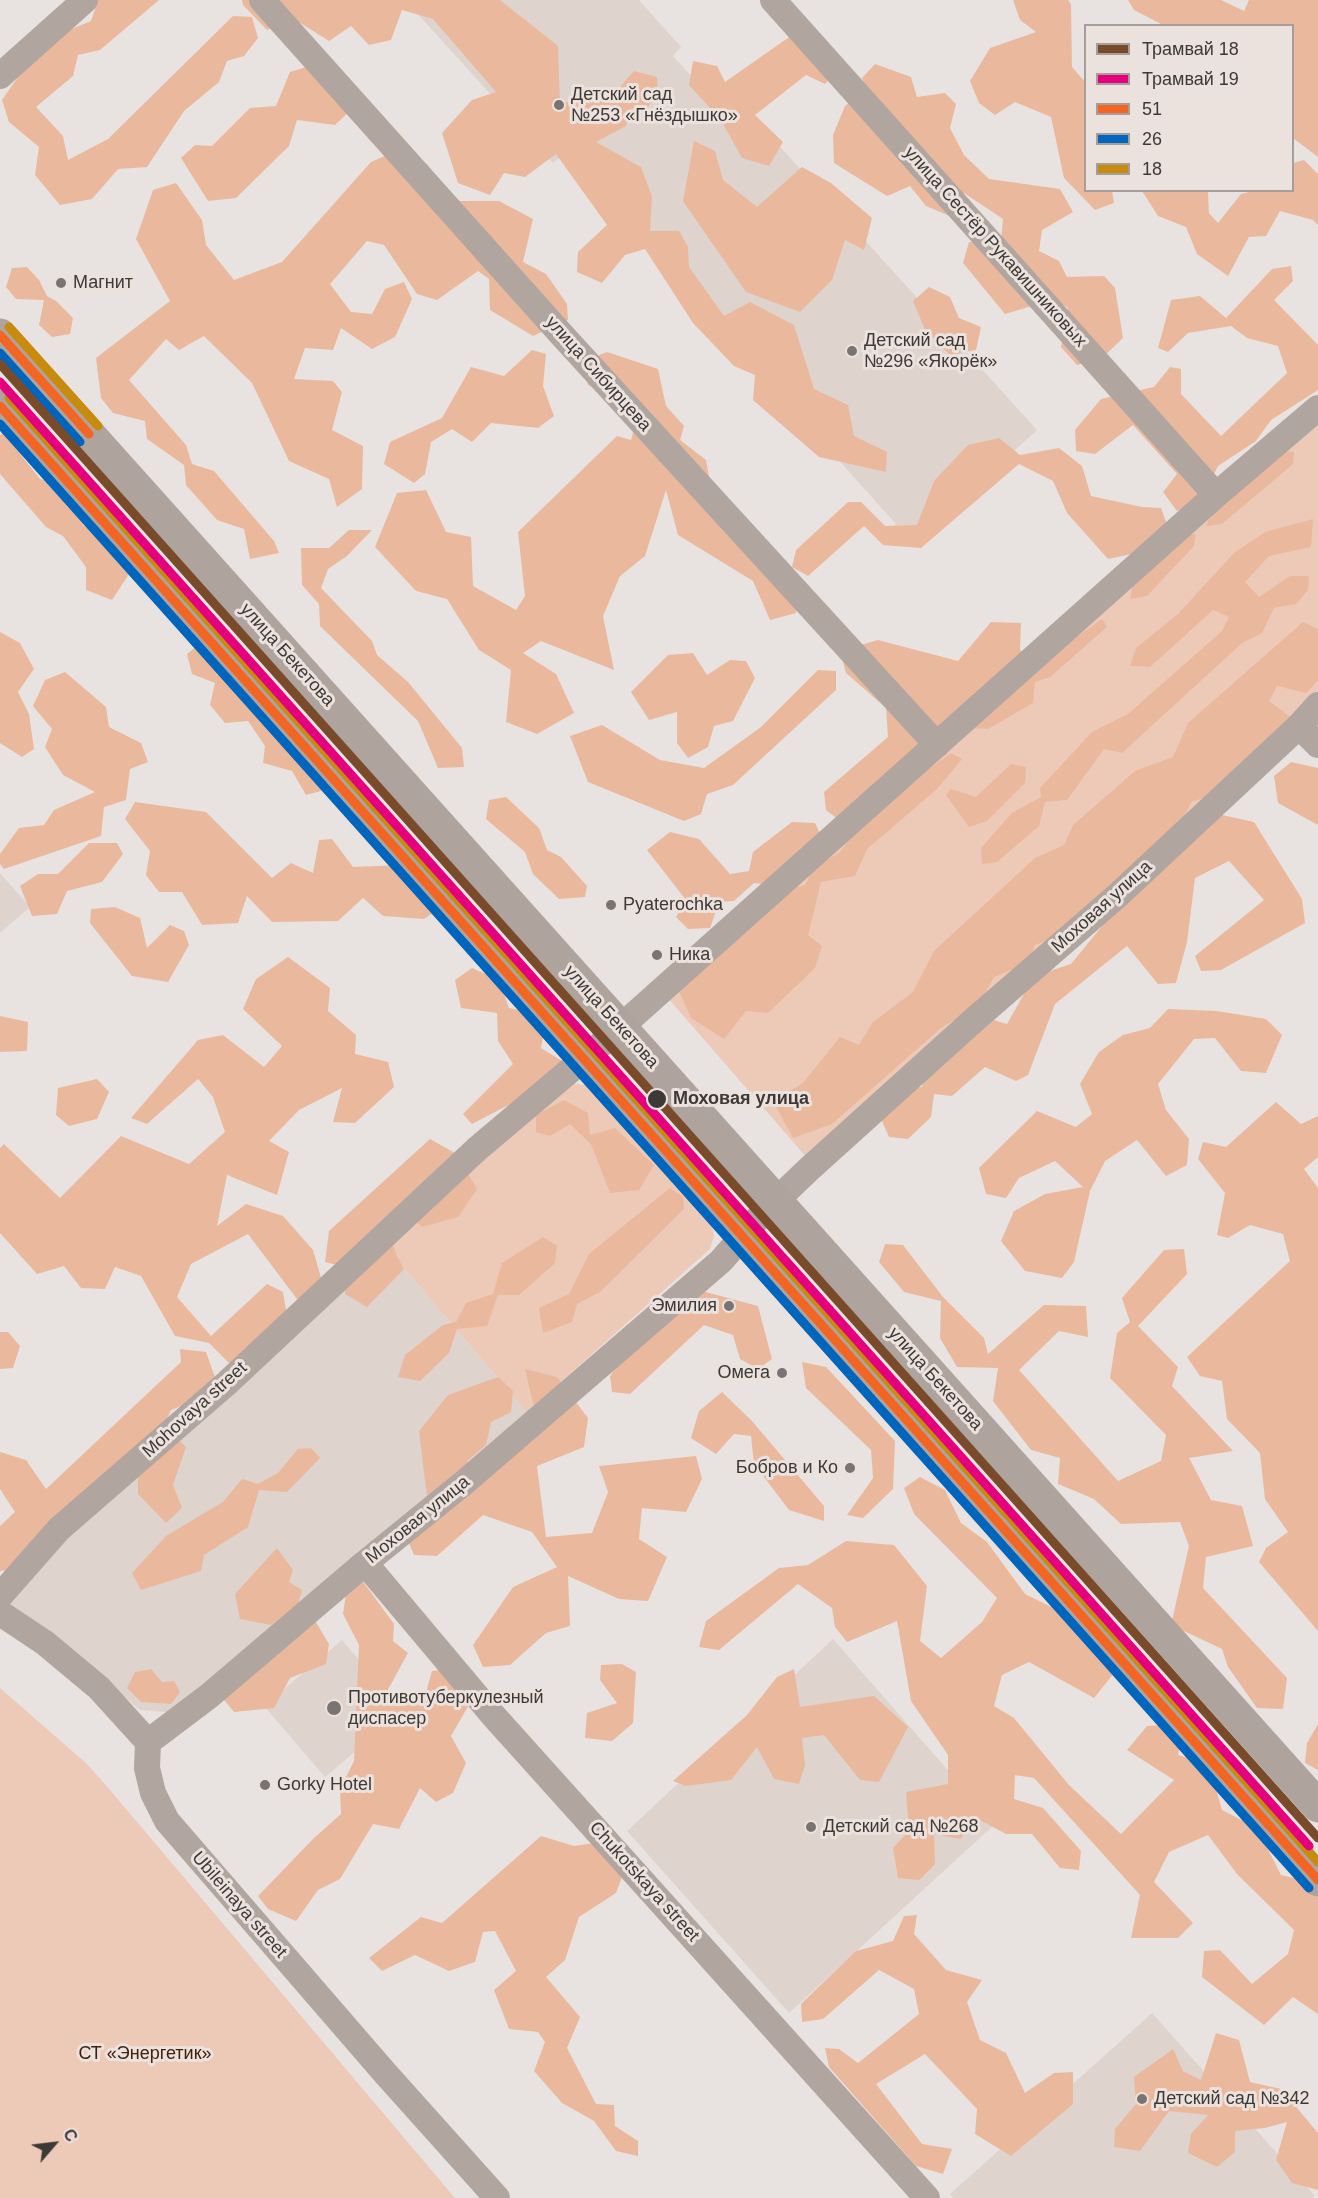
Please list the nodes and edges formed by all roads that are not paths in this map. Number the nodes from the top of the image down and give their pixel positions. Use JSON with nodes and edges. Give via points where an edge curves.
{"nodes":[{"id":1,"x":85,"y":0,"type":"edge"},
{"id":2,"x":262,"y":0,"type":"edge"},
{"id":3,"x":773,"y":0,"type":"edge"},
{"id":4,"x":0,"y":76,"type":"edge"},
{"id":5,"x":0,"y":335,"type":"edge"},
{"id":6,"x":0,"y":406,"type":"edge"},
{"id":7,"x":1318,"y":408,"type":"edge"},
{"id":8,"x":1216,"y":495,"type":"junction"},
{"id":9,"x":1318,"y":705,"type":"edge"},
{"id":10,"x":1299,"y":726,"type":"junction"},
{"id":11,"x":937,"y":745,"type":"junction"},
{"id":12,"x":1318,"y":745,"type":"edge"},
{"id":13,"x":620,"y":1027,"type":"junction"},
{"id":14,"x":584,"y":1059,"type":"junction"},
{"id":15,"x":775,"y":1200,"type":"junction"},
{"id":16,"x":741,"y":1236,"type":"junction"},
{"id":17,"x":365,"y":1563,"type":"junction"},
{"id":18,"x":0,"y":1596,"type":"edge"},
{"id":19,"x":0,"y":1613,"type":"edge"},
{"id":20,"x":148,"y":1742,"type":"junction"},
{"id":21,"x":1318,"y":1806,"type":"edge"},
{"id":22,"x":1318,"y":1880,"type":"edge"},
{"id":23,"x":497,"y":2198,"type":"edge"},
{"id":24,"x":927,"y":2198,"type":"edge"}],
"edges":[{"from":1,"to":4,"type":"street"},
{"from":2,"to":11,"type":"street","name":"улица Сибирцева"},
{"from":3,"to":8,"type":"street","name":"улица Сестёр Рукавишниковых"},
{"from":5,"to":13,"type":"main road","name":"улица Бекетова"},
{"from":6,"to":14,"type":"main road"},
{"from":7,"to":8,"type":"street"},
{"from":8,"to":11,"type":"street"},
{"from":9,"to":10,"type":"street","name":"Моховая улица"},
{"from":10,"to":12,"type":"street"},
{"from":10,"to":15,"type":"street","name":"Моховая улица","via":[[1118,895]]},
{"from":11,"to":13,"type":"street"},
{"from":13,"to":14,"type":"street"},
{"from":13,"to":15,"type":"main road","name":"улица Бекетова"},
{"from":14,"to":16,"type":"main road"},
{"from":14,"to":18,"type":"street","via":[[477,1149],[227,1383],[59,1529]]},
{"from":15,"to":16,"type":"street","name":"Моховая улица"},
{"from":15,"to":21,"type":"main road","name":"улица Бекетова"},
{"from":16,"to":17,"type":"street","name":"Моховая улица","via":[[721,1261]]},
{"from":16,"to":22,"type":"main road"},
{"from":17,"to":20,"type":"street","name":"Моховая улица","via":[[209,1696]]},
{"from":17,"to":24,"type":"street","name":"Chukotskaya street","via":[[491,1713]]},
{"from":19,"to":20,"type":"street","via":[[45,1643],[99,1688]]},
{"from":20,"to":23,"type":"street","name":"Ubileinaya street","via":[[147,1767],[153,1793],[167,1821]]}]}
